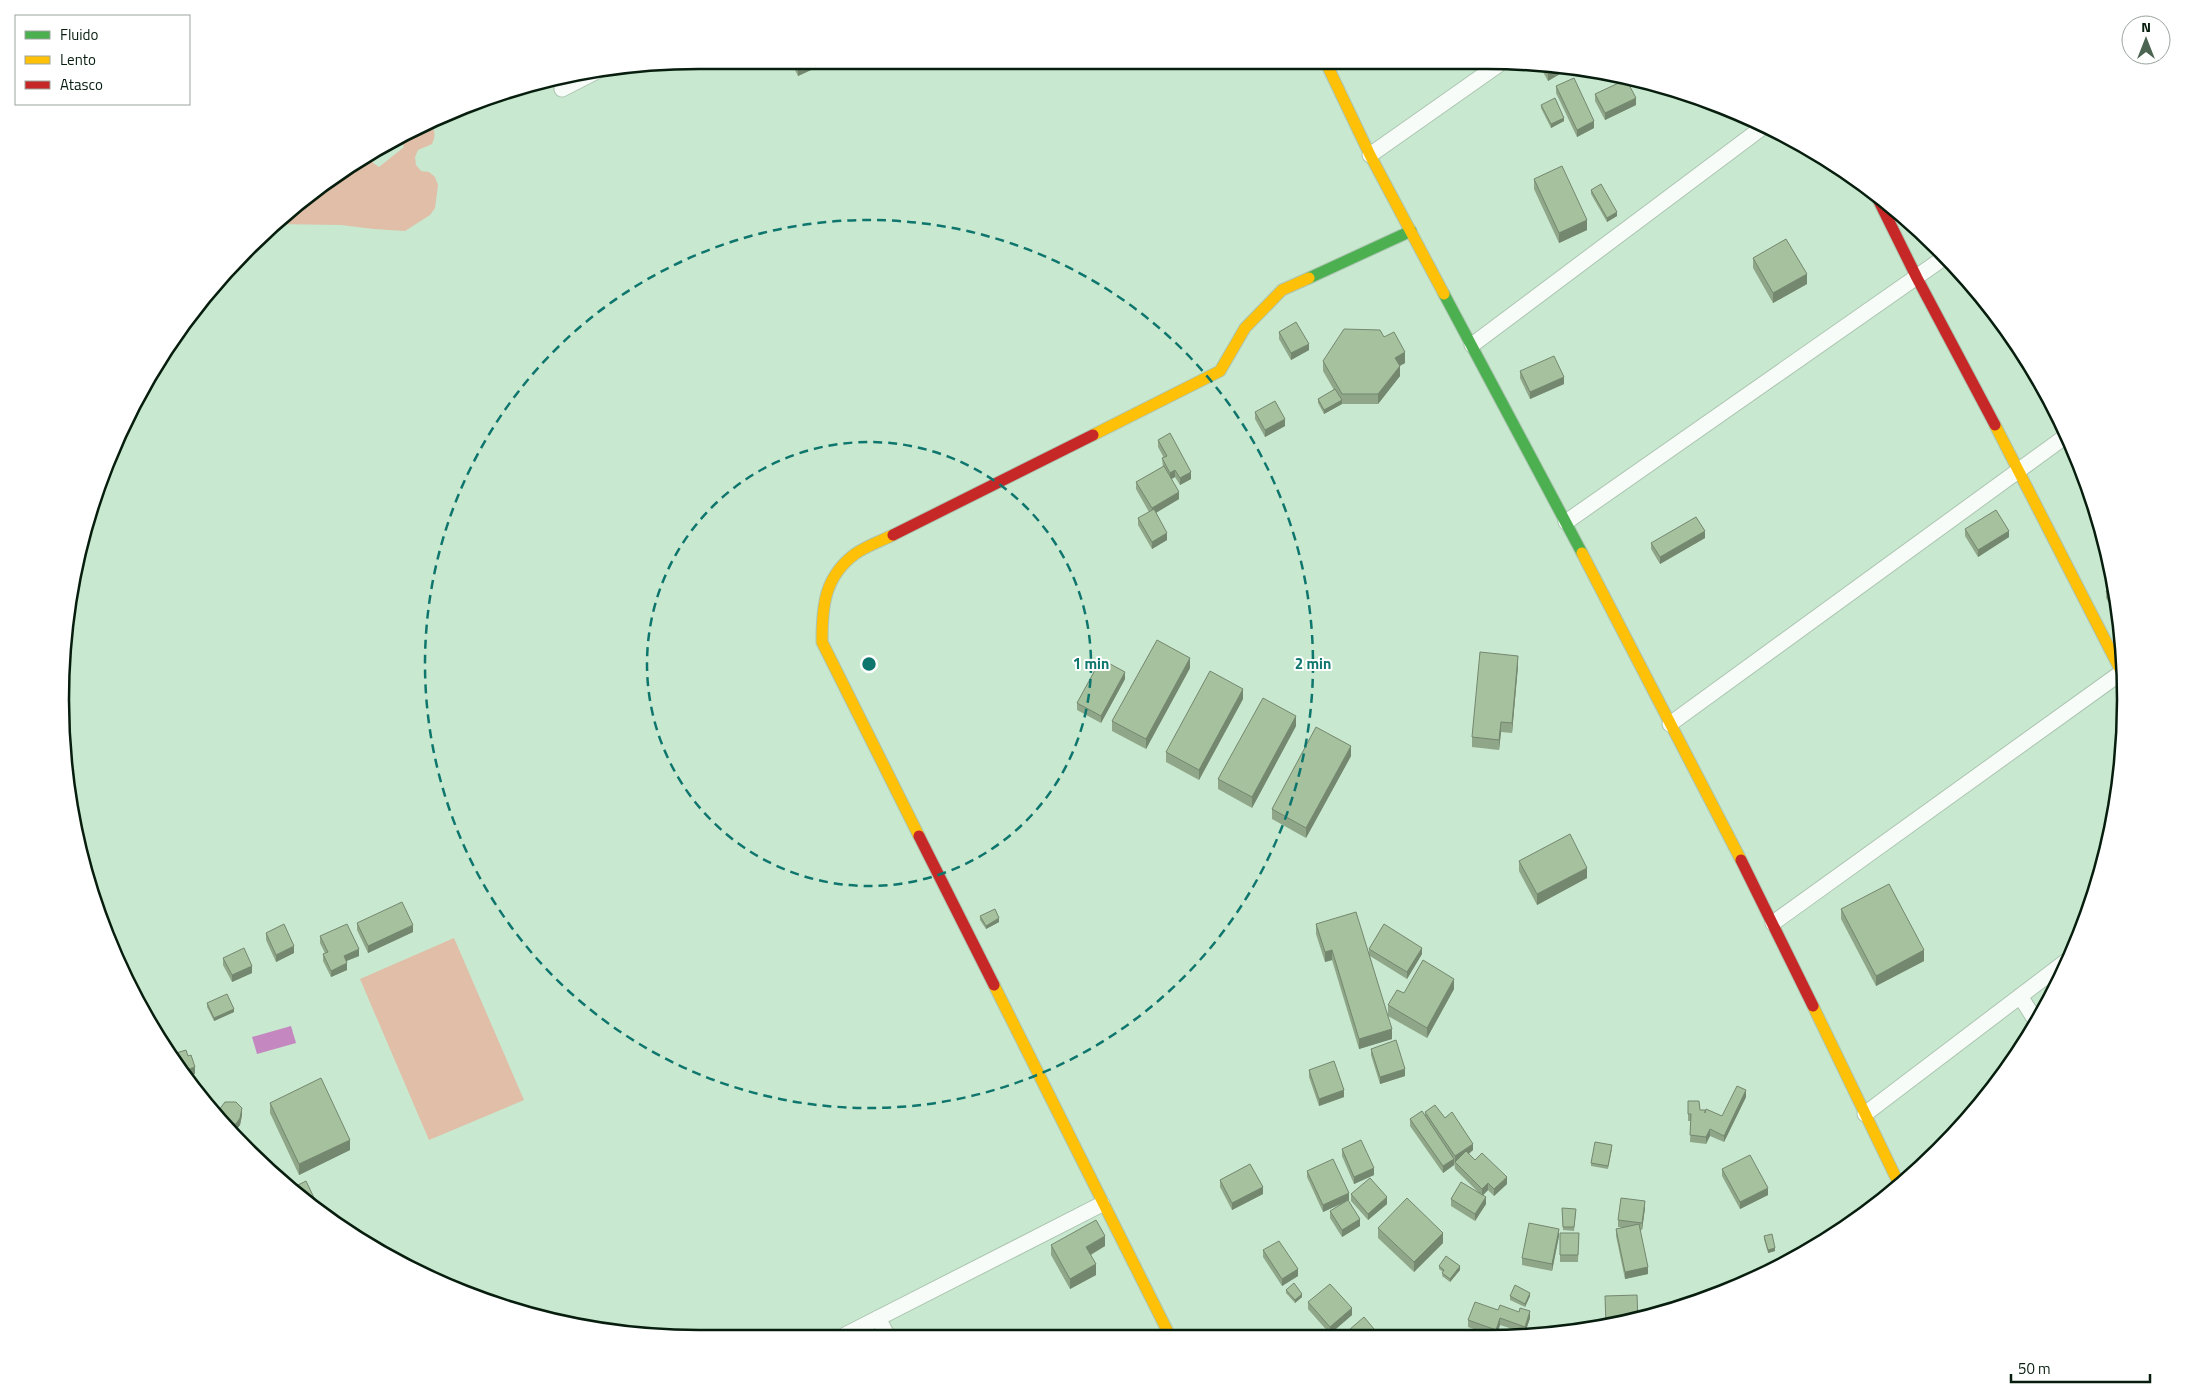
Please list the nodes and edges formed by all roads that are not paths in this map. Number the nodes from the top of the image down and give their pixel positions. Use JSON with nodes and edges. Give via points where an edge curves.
{"nodes":[{"id":1,"x":1328,"y":69,"type":"edge"},
{"id":2,"x":1493,"y":69,"type":"edge"},
{"id":3,"x":578,"y":81,"type":"edge"},
{"id":4,"x":562,"y":89,"type":"dead end"},
{"id":5,"x":1758,"y":131,"type":"edge"},
{"id":6,"x":1370,"y":155,"type":"junction"},
{"id":7,"x":1883,"y":210,"type":"edge"},
{"id":8,"x":1411,"y":231,"type":"junction"},
{"id":9,"x":1940,"y":261,"type":"edge"},
{"id":10,"x":1917,"y":278,"type":"junction"},
{"id":11,"x":1472,"y":345,"type":"junction"},
{"id":12,"x":2061,"y":440,"type":"edge"},
{"id":13,"x":2019,"y":470,"type":"junction"},
{"id":14,"x":1566,"y":522,"type":"junction"},
{"id":15,"x":2116,"y":661,"type":"edge"},
{"id":16,"x":2116,"y":677,"type":"edge"},
{"id":17,"x":1670,"y":724,"type":"junction"},
{"id":18,"x":1773,"y":923,"type":"junction"},
{"id":19,"x":2056,"y":969,"type":"edge"},
{"id":20,"x":2020,"y":996,"type":"junction"},
{"id":21,"x":2033,"y":1015,"type":"edge"},
{"id":22,"x":1864,"y":1114,"type":"junction"},
{"id":23,"x":1896,"y":1179,"type":"edge"},
{"id":24,"x":1102,"y":1204,"type":"junction"},
{"id":25,"x":878,"y":1318,"type":"junction"},
{"id":26,"x":855,"y":1330,"type":"edge"},
{"id":27,"x":884,"y":1330,"type":"edge"},
{"id":28,"x":1167,"y":1330,"type":"edge"}],
"edges":[{"from":1,"to":6,"type":"street"},
{"from":2,"to":6,"type":"street"},
{"from":3,"to":4,"type":"street"},
{"from":5,"to":11,"type":"street"},
{"from":6,"to":8,"type":"street"},
{"from":7,"to":10,"type":"street"},
{"from":8,"to":11,"type":"street"},
{"from":8,"to":24,"type":"street","via":[[1282,290],[1245,328],[1220,371],[855,554],[833,575],[822,610],[822,642]]},
{"from":9,"to":10,"type":"street"},
{"from":10,"to":13,"type":"street"},
{"from":10,"to":14,"type":"street"},
{"from":11,"to":14,"type":"street"},
{"from":12,"to":13,"type":"street"},
{"from":13,"to":15,"type":"street"},
{"from":13,"to":17,"type":"street"},
{"from":14,"to":17,"type":"street"},
{"from":16,"to":18,"type":"street"},
{"from":17,"to":18,"type":"street"},
{"from":18,"to":22,"type":"street"},
{"from":19,"to":20,"type":"street"},
{"from":20,"to":21,"type":"street"},
{"from":20,"to":22,"type":"street"},
{"from":22,"to":23,"type":"street"},
{"from":24,"to":25,"type":"street"},
{"from":24,"to":28,"type":"street"},
{"from":25,"to":26,"type":"street"},
{"from":25,"to":27,"type":"street"}]}
